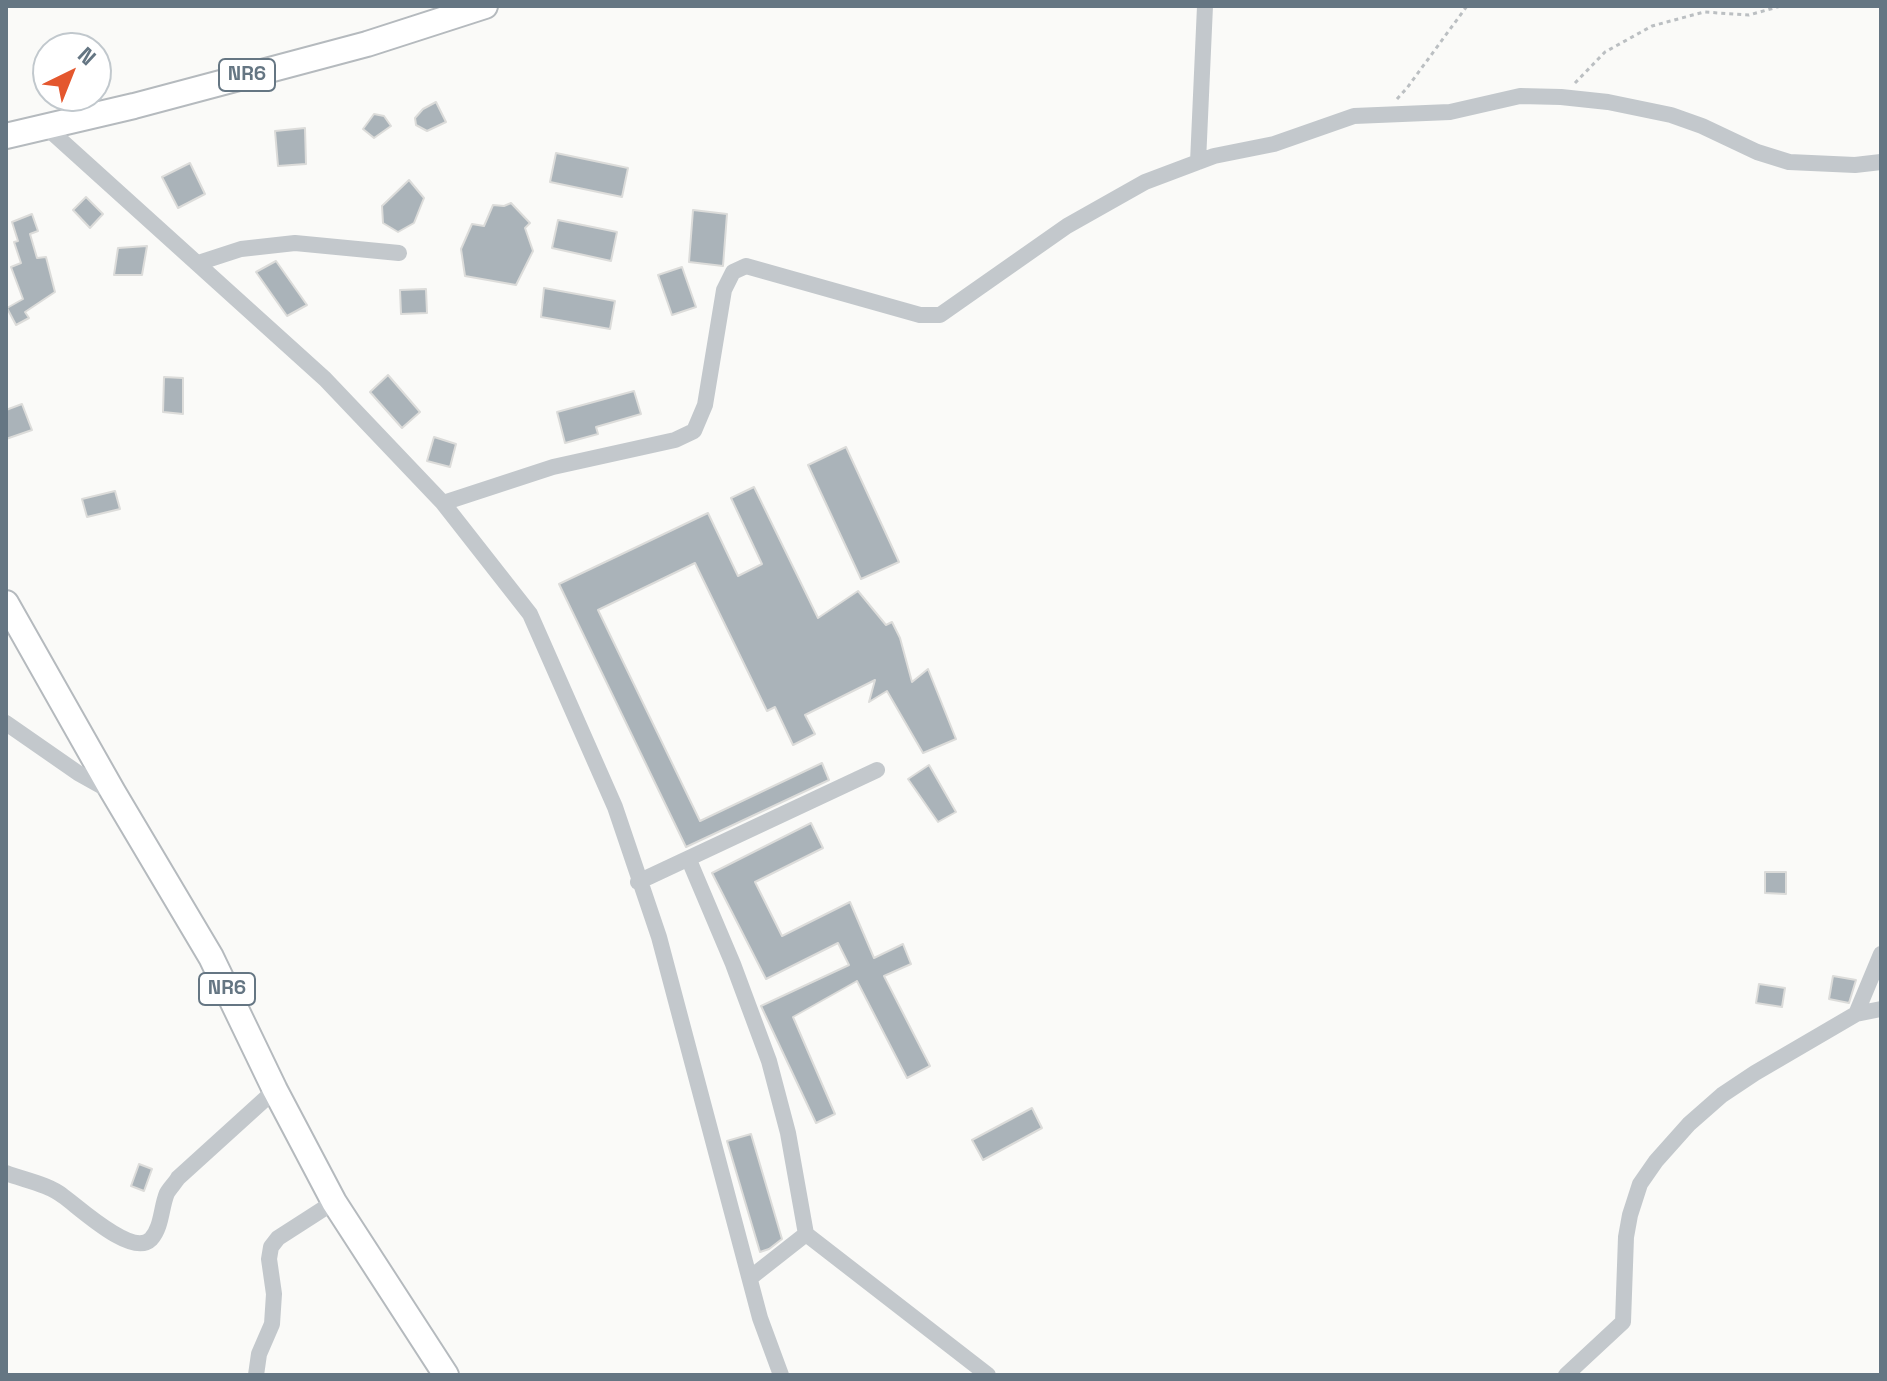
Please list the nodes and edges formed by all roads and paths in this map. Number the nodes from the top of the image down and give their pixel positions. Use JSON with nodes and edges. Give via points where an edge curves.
{"nodes":[{"id":1,"x":485,"y":6,"type":"edge"},
{"id":2,"x":1205,"y":6,"type":"edge"},
{"id":3,"x":1467,"y":6,"type":"edge"},
{"id":4,"x":1781,"y":6,"type":"edge"},
{"id":5,"x":1561,"y":97,"type":"junction"},
{"id":6,"x":1382,"y":114,"type":"junction"},
{"id":7,"x":45,"y":126,"type":"junction"},
{"id":8,"x":10,"y":128,"type":"edge"},
{"id":9,"x":1198,"y":162,"type":"junction"},
{"id":10,"x":1881,"y":162,"type":"edge"},
{"id":11,"x":399,"y":253,"type":"dead end"},
{"id":12,"x":198,"y":263,"type":"junction"},
{"id":13,"x":443,"y":503,"type":"junction"},
{"id":14,"x":6,"y":603,"type":"edge"},
{"id":15,"x":6,"y":723,"type":"edge"},
{"id":16,"x":877,"y":770,"type":"dead end"},
{"id":17,"x":113,"y":792,"type":"junction"},
{"id":18,"x":689,"y":860,"type":"junction"},
{"id":19,"x":638,"y":882,"type":"junction"},
{"id":20,"x":1881,"y":954,"type":"edge"},
{"id":21,"x":1881,"y":1009,"type":"edge"},
{"id":22,"x":1856,"y":1014,"type":"junction"},
{"id":23,"x":275,"y":1090,"type":"junction"},
{"id":24,"x":6,"y":1173,"type":"edge"},
{"id":25,"x":334,"y":1202,"type":"junction"},
{"id":26,"x":806,"y":1234,"type":"junction"},
{"id":27,"x":750,"y":1278,"type":"junction"},
{"id":28,"x":256,"y":1375,"type":"edge"},
{"id":29,"x":446,"y":1375,"type":"edge"},
{"id":30,"x":781,"y":1375,"type":"edge"},
{"id":31,"x":988,"y":1375,"type":"edge"},
{"id":32,"x":1566,"y":1375,"type":"edge"}],
"edges":[{"from":1,"to":7,"type":"main road","number":"NR6","via":[[367,44]]},
{"from":2,"to":9,"type":"street"},
{"from":3,"to":6,"type":"path"},
{"from":4,"to":5,"type":"path","via":[[1749,15],[1704,12],[1652,26],[1605,52]]},
{"from":5,"to":6,"type":"street","via":[[1520,96],[1450,112]]},
{"from":5,"to":10,"type":"street","via":[[1671,115],[1789,162]]},
{"from":6,"to":9,"type":"street","via":[[1354,116],[1274,144]]},
{"from":7,"to":8,"type":"main road","number":"NR6"},
{"from":7,"to":12,"type":"street"},
{"from":9,"to":13,"type":"street","via":[[1119,194],[940,315],[920,315],[782,274],[739,268],[724,290],[705,405],[694,431],[675,440],[553,467]]},
{"from":11,"to":12,"type":"street","via":[[280,244]]},
{"from":12,"to":13,"type":"street","via":[[325,379]]},
{"from":13,"to":19,"type":"street","via":[[515,592],[541,635],[615,807]]},
{"from":14,"to":17,"type":"main road","number":"NR6"},
{"from":15,"to":17,"type":"street"},
{"from":16,"to":18,"type":"street"},
{"from":17,"to":23,"type":"main road","number":"NR6","via":[[211,957]]},
{"from":18,"to":19,"type":"street"},
{"from":18,"to":26,"type":"street","via":[[769,1061]]},
{"from":19,"to":27,"type":"street","via":[[659,937]]},
{"from":20,"to":22,"type":"street"},
{"from":21,"to":22,"type":"street"},
{"from":22,"to":32,"type":"street","via":[[1722,1095],[1656,1161],[1640,1184],[1630,1215],[1623,1322]]},
{"from":23,"to":24,"type":"street","via":[[178,1178],[154,1236],[146,1243],[126,1241],[50,1188]]},
{"from":23,"to":25,"type":"main road","number":"NR6"},
{"from":25,"to":28,"type":"street","via":[[271,1247],[272,1324]]},
{"from":25,"to":29,"type":"main road","number":"NR6"},
{"from":26,"to":27,"type":"street"},
{"from":26,"to":31,"type":"street"},
{"from":27,"to":30,"type":"street"}]}
